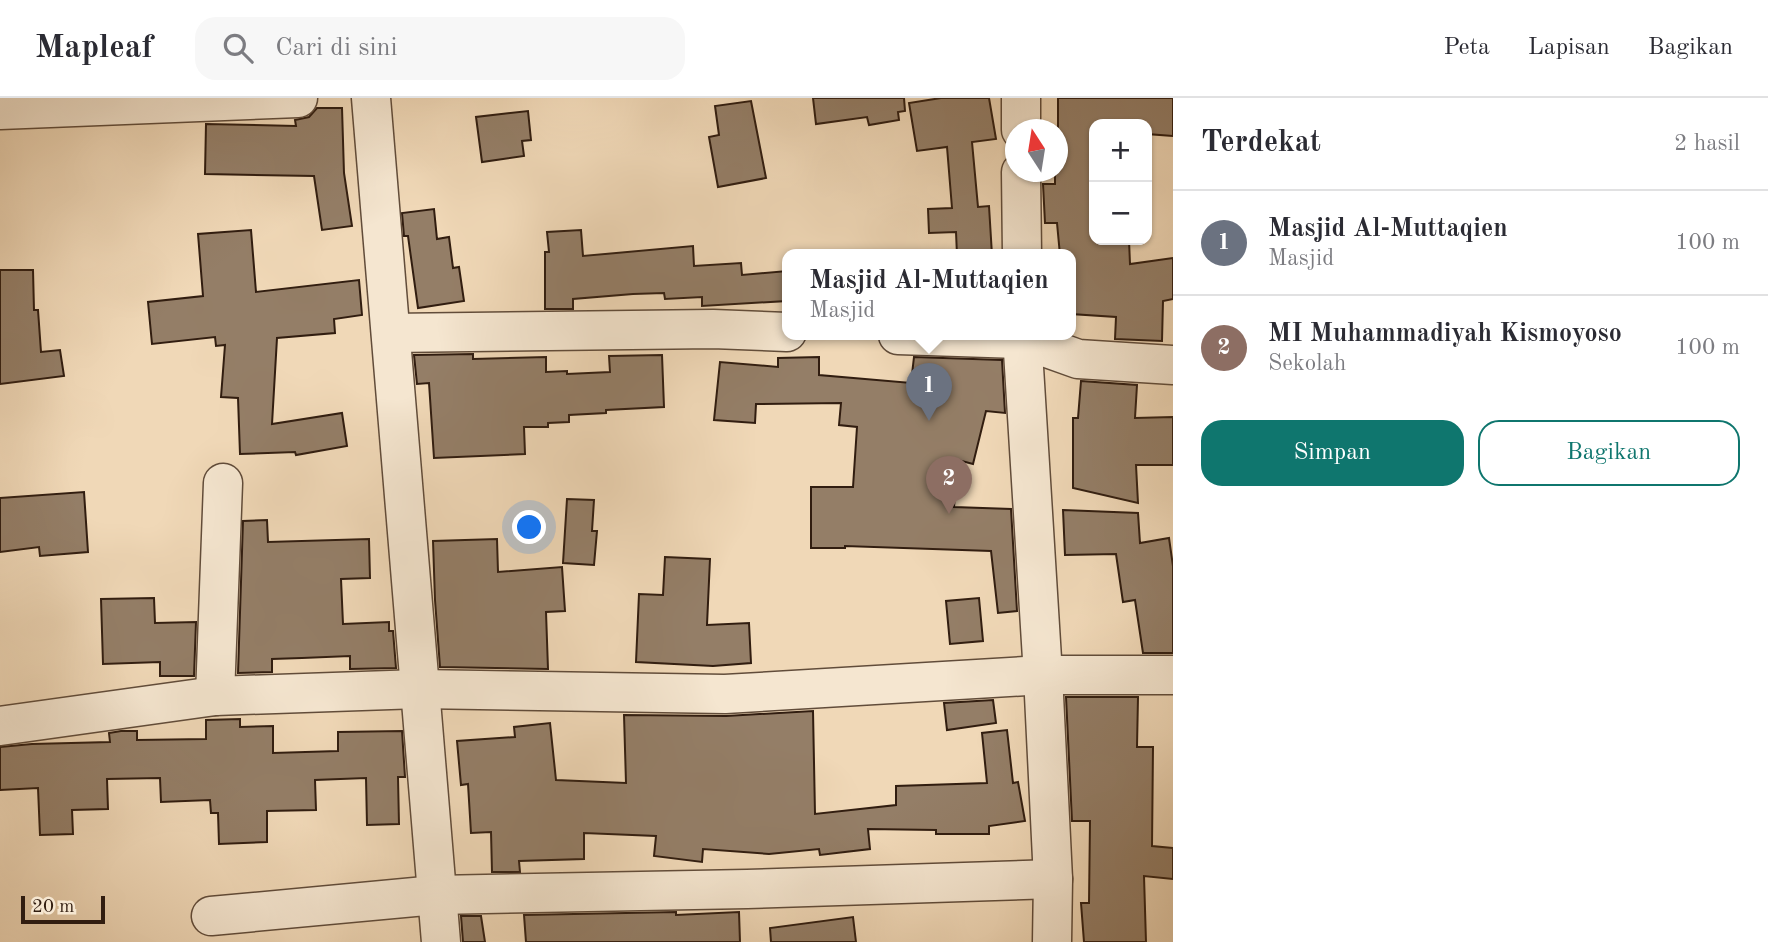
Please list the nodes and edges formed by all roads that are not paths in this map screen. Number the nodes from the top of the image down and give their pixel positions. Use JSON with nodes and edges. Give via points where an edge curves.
{"nodes":[{"id":1,"x":298,"y":98,"type":"edge"},
{"id":2,"x":371,"y":98,"type":"edge"},
{"id":3,"x":1021,"y":98,"type":"edge"},
{"id":4,"x":71,"y":103,"type":"edge"},
{"id":5,"x":0,"y":110,"type":"edge"},
{"id":6,"x":1021,"y":119,"type":"edge"},
{"id":7,"x":1021,"y":182,"type":"edge"},
{"id":8,"x":1022,"y":249,"type":"edge"},
{"id":9,"x":782,"y":332,"type":"edge"},
{"id":10,"x":391,"y":333,"type":"junction"},
{"id":11,"x":1022,"y":340,"type":"edge"},
{"id":12,"x":1030,"y":340,"type":"edge"},
{"id":13,"x":1173,"y":365,"type":"edge"},
{"id":14,"x":223,"y":484,"type":"dead end"},
{"id":15,"x":1173,"y":675,"type":"edge"},
{"id":16,"x":1043,"y":676,"type":"junction"},
{"id":17,"x":419,"y":689,"type":"junction"},
{"id":18,"x":215,"y":696,"type":"junction"},
{"id":19,"x":0,"y":726,"type":"edge"},
{"id":20,"x":1053,"y":879,"type":"junction"},
{"id":21,"x":436,"y":895,"type":"junction"},
{"id":22,"x":211,"y":916,"type":"dead end"},
{"id":23,"x":441,"y":942,"type":"edge"},
{"id":24,"x":1052,"y":942,"type":"edge"}],
"edges":[{"from":1,"to":4,"type":"street"},
{"from":2,"to":10,"type":"street"},
{"from":3,"to":6,"type":"street"},
{"from":4,"to":5,"type":"street"},
{"from":7,"to":8,"type":"street"},
{"from":9,"to":10,"type":"street"},
{"from":10,"to":17,"type":"street"},
{"from":11,"to":16,"type":"street"},
{"from":12,"to":13,"type":"street","via":[[1078,359]]},
{"from":14,"to":18,"type":"street"},
{"from":15,"to":16,"type":"street"},
{"from":16,"to":17,"type":"street","via":[[725,694]]},
{"from":16,"to":20,"type":"street"},
{"from":17,"to":18,"type":"street"},
{"from":17,"to":21,"type":"street"},
{"from":18,"to":19,"type":"street"},
{"from":20,"to":21,"type":"street"},
{"from":20,"to":24,"type":"street"},
{"from":21,"to":22,"type":"street"},
{"from":21,"to":23,"type":"street"}]}
